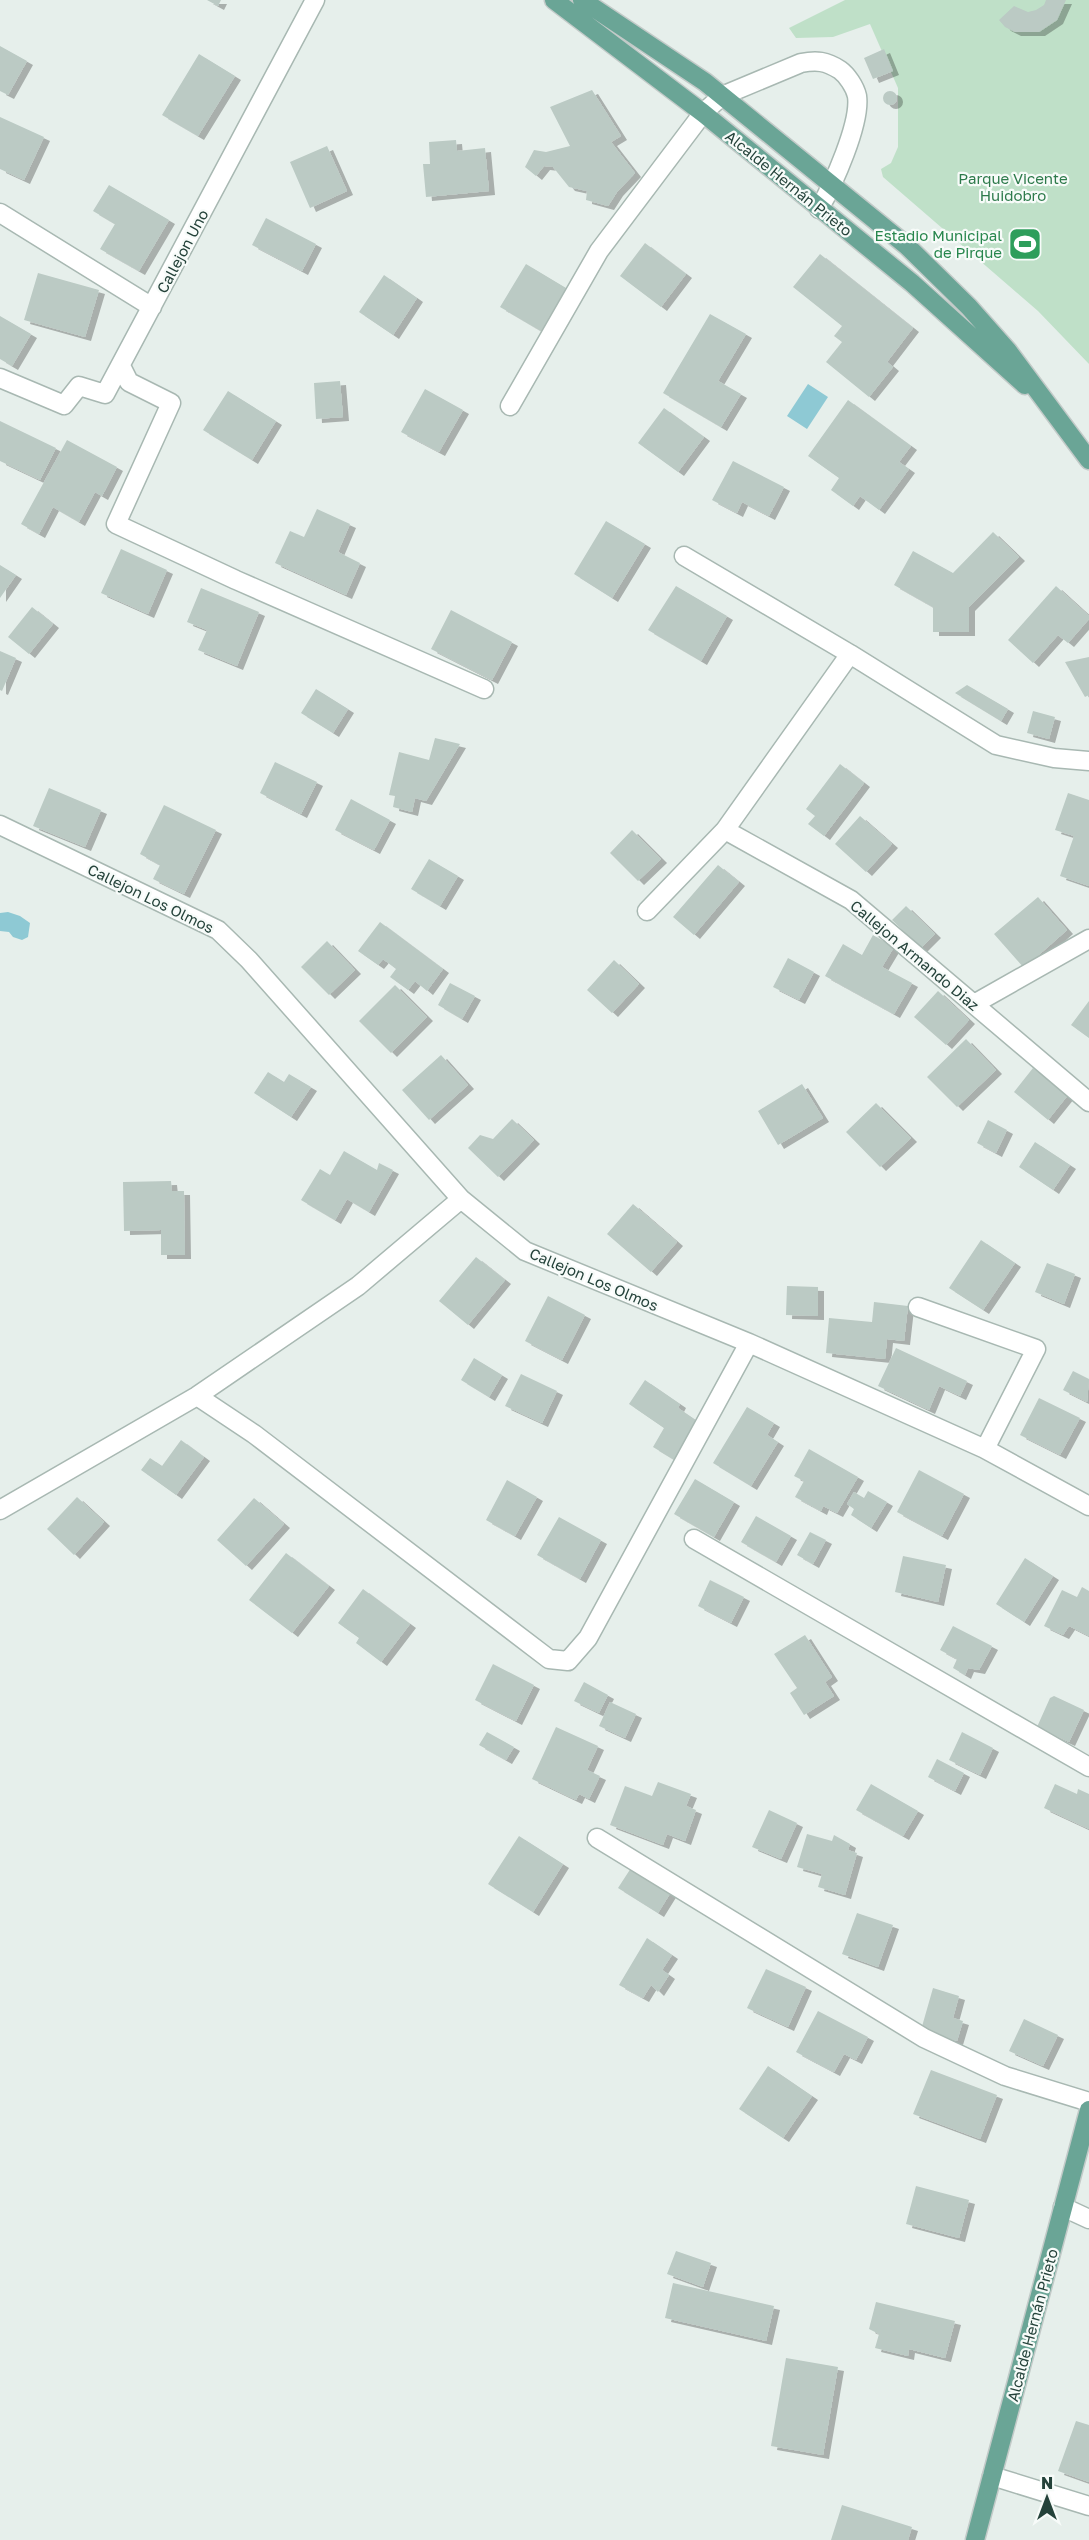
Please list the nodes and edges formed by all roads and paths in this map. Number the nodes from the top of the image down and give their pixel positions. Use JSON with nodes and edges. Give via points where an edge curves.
{"nodes":[{"id":1,"x":315,"y":0,"type":"edge"},
{"id":2,"x":554,"y":0,"type":"edge"},
{"id":3,"x":582,"y":0,"type":"edge"},
{"id":4,"x":722,"y":96,"type":"junction"},
{"id":5,"x":703,"y":113,"type":"junction"},
{"id":6,"x":833,"y":184,"type":"junction"},
{"id":7,"x":819,"y":209,"type":"junction"},
{"id":8,"x":0,"y":213,"type":"edge"},
{"id":9,"x":152,"y":307,"type":"junction"},
{"id":10,"x":121,"y":366,"type":"junction"},
{"id":11,"x":0,"y":378,"type":"edge"},
{"id":12,"x":510,"y":406,"type":"dead end"},
{"id":13,"x":1065,"y":428,"type":"junction"},
{"id":14,"x":1089,"y":460,"type":"edge"},
{"id":15,"x":684,"y":556,"type":"dead end"},
{"id":16,"x":850,"y":654,"type":"junction"},
{"id":17,"x":484,"y":689,"type":"dead end"},
{"id":18,"x":1089,"y":761,"type":"edge"},
{"id":19,"x":0,"y":825,"type":"edge"},
{"id":20,"x":725,"y":830,"type":"junction"},
{"id":21,"x":647,"y":911,"type":"dead end"},
{"id":22,"x":1089,"y":939,"type":"edge"},
{"id":23,"x":974,"y":1004,"type":"junction"},
{"id":24,"x":1089,"y":1102,"type":"edge"},
{"id":25,"x":461,"y":1199,"type":"junction"},
{"id":26,"x":918,"y":1307,"type":"dead end"},
{"id":27,"x":749,"y":1343,"type":"junction"},
{"id":28,"x":196,"y":1396,"type":"junction"},
{"id":29,"x":986,"y":1449,"type":"junction"},
{"id":30,"x":1089,"y":1506,"type":"edge"},
{"id":31,"x":0,"y":1510,"type":"edge"},
{"id":32,"x":694,"y":1539,"type":"dead end"},
{"id":33,"x":1089,"y":1767,"type":"edge"},
{"id":34,"x":597,"y":1838,"type":"dead end"},
{"id":35,"x":1089,"y":2102,"type":"edge"},
{"id":36,"x":1089,"y":2110,"type":"edge"},
{"id":37,"x":1063,"y":2207,"type":"junction"},
{"id":38,"x":1089,"y":2218,"type":"edge"},
{"id":39,"x":992,"y":2476,"type":"junction"},
{"id":40,"x":1089,"y":2506,"type":"edge"},
{"id":41,"x":975,"y":2540,"type":"edge"}],
"edges":[{"from":1,"to":9,"type":"street","name":"Callejon Uno"},
{"from":2,"to":5,"type":"main road","name":"Alcalde Hernán Prieto"},
{"from":3,"to":4,"type":"main road","name":"Alcalde Hernán Prieto"},
{"from":4,"to":5,"type":"street"},
{"from":4,"to":6,"type":"main road","name":"Alcalde Hernán Prieto"},
{"from":4,"to":6,"type":"street","via":[[814,60],[828,63],[846,75],[857,96],[856,118]]},
{"from":5,"to":7,"type":"main road","name":"Alcalde Hernán Prieto"},
{"from":5,"to":12,"type":"street","via":[[599,251]]},
{"from":6,"to":7,"type":"street"},
{"from":6,"to":13,"type":"main road","name":"Alcalde Hernán Prieto","via":[[907,246],[969,307],[1008,351]]},
{"from":7,"to":13,"type":"main road","name":"Alcalde Hernán Prieto","via":[[912,283],[1029,389]]},
{"from":8,"to":9,"type":"street"},
{"from":9,"to":10,"type":"street","name":"Callejon Uno"},
{"from":10,"to":11,"type":"street","name":"Callejon Uno","via":[[105,394],[79,386],[64,405]]},
{"from":10,"to":17,"type":"street","via":[[129,382],[171,403],[116,524]]},
{"from":13,"to":14,"type":"main road","name":"Alcalde Hernán Prieto"},
{"from":15,"to":16,"type":"street"},
{"from":16,"to":18,"type":"street","via":[[996,745]]},
{"from":16,"to":20,"type":"street"},
{"from":19,"to":25,"type":"street","name":"Callejon Los Olmos","via":[[218,930]]},
{"from":20,"to":21,"type":"street"},
{"from":20,"to":23,"type":"street","name":"Callejon Armando Diaz","via":[[851,900]]},
{"from":22,"to":23,"type":"street"},
{"from":23,"to":24,"type":"street","name":"Callejon Armando Diaz"},
{"from":25,"to":27,"type":"street","name":"Callejon Los Olmos","via":[[525,1251]]},
{"from":25,"to":28,"type":"street","via":[[357,1286]]},
{"from":26,"to":29,"type":"street","via":[[1036,1349]]},
{"from":27,"to":28,"type":"street","via":[[588,1638],[568,1661],[549,1659],[254,1434]]},
{"from":27,"to":29,"type":"street","name":"Callejon Los Olmos"},
{"from":28,"to":31,"type":"street"},
{"from":29,"to":30,"type":"street","name":"Callejon Los Olmos"},
{"from":32,"to":33,"type":"street"},
{"from":34,"to":35,"type":"street","via":[[924,2038],[1005,2076]]},
{"from":36,"to":37,"type":"main road","name":"Alcalde Hernán Prieto"},
{"from":37,"to":38,"type":"street"},
{"from":37,"to":39,"type":"main road","name":"Alcalde Hernán Prieto"},
{"from":39,"to":40,"type":"street"},
{"from":39,"to":41,"type":"main road","name":"Alcalde Hernán Prieto"}]}
